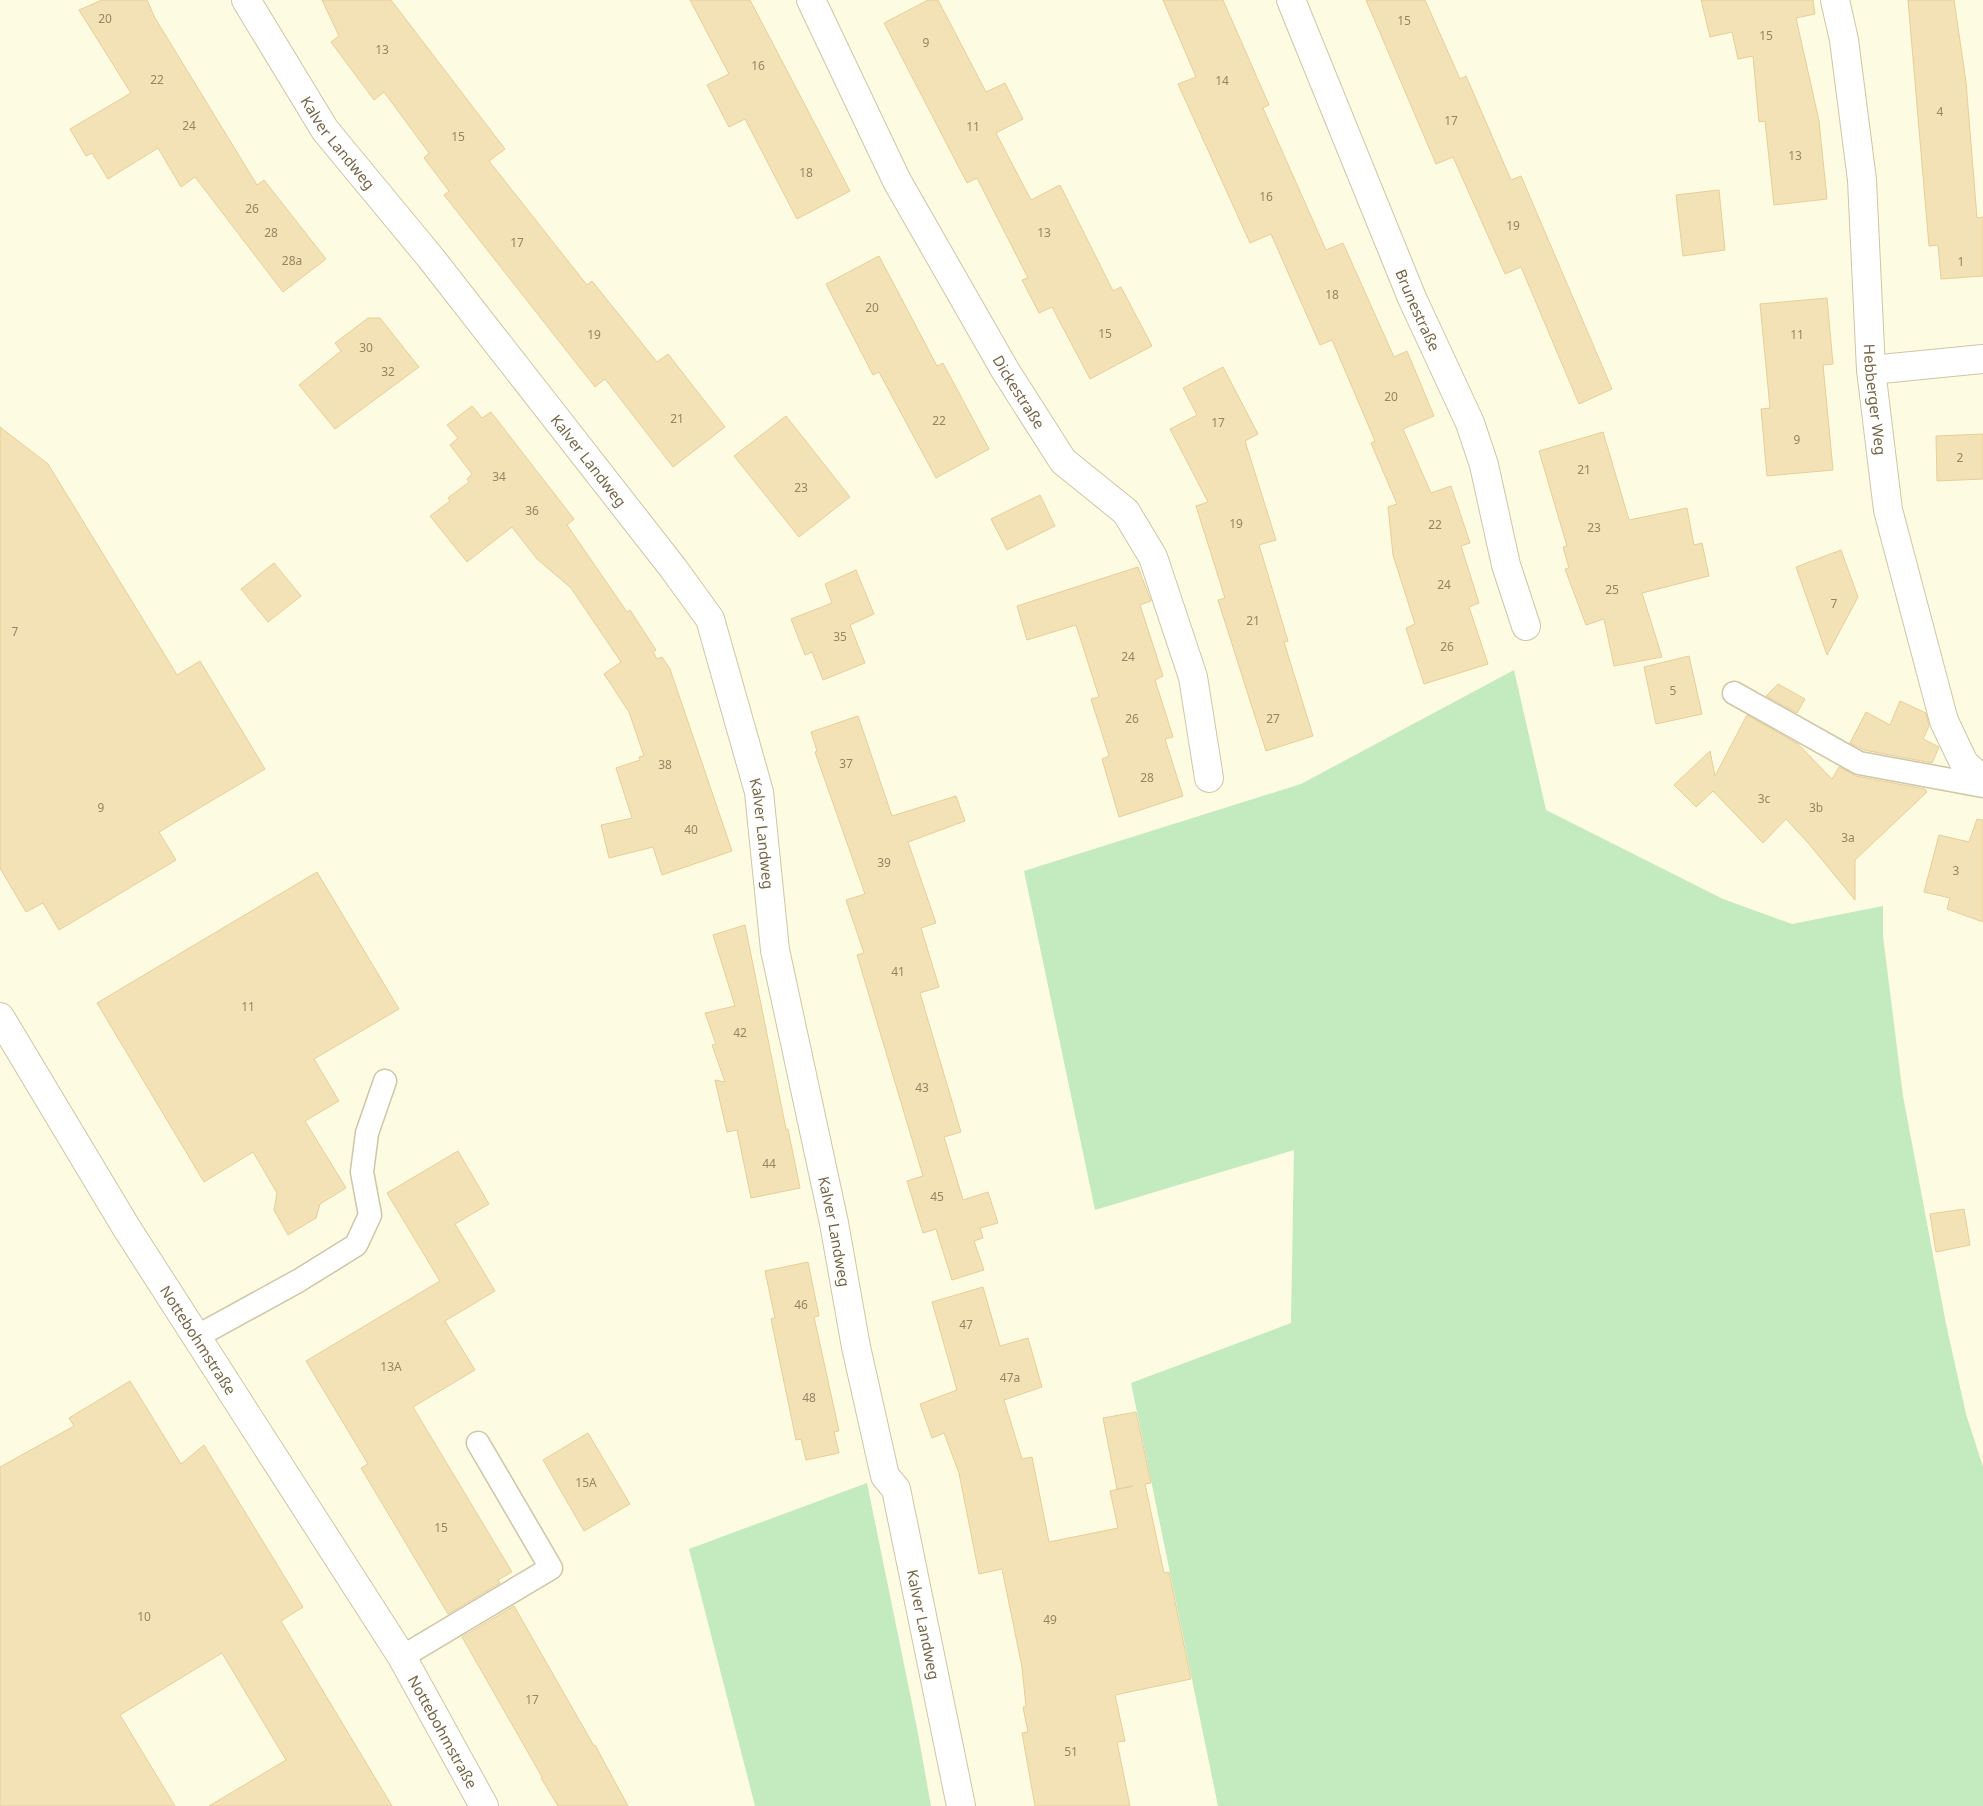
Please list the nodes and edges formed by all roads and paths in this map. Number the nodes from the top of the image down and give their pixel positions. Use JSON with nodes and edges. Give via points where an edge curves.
{"nodes":[{"id":1,"x":246,"y":0,"type":"edge"},
{"id":2,"x":811,"y":0,"type":"edge"},
{"id":3,"x":1291,"y":0,"type":"edge"},
{"id":4,"x":1835,"y":0,"type":"edge"},
{"id":5,"x":1983,"y":359,"type":"edge"},
{"id":6,"x":1871,"y":370,"type":"junction"},
{"id":7,"x":1526,"y":626,"type":"dead end"},
{"id":8,"x":1734,"y":693,"type":"dead end"},
{"id":9,"x":1209,"y":778,"type":"dead end"},
{"id":10,"x":1983,"y":781,"type":"edge"},
{"id":11,"x":1983,"y":786,"type":"edge"},
{"id":12,"x":0,"y":1017,"type":"edge"},
{"id":13,"x":385,"y":1080,"type":"dead end"},
{"id":14,"x":196,"y":1336,"type":"junction"},
{"id":15,"x":478,"y":1443,"type":"dead end"},
{"id":16,"x":402,"y":1657,"type":"junction"},
{"id":17,"x":484,"y":1806,"type":"edge"},
{"id":18,"x":961,"y":1806,"type":"edge"}],
"edges":[{"from":1,"to":18,"type":"street","name":"Kalver Landweg","via":[[326,130],[436,265],[710,619],[759,792],[775,950],[834,1223],[858,1356],[885,1476],[896,1489]]},
{"from":2,"to":9,"type":"street","name":"Dickestraße","via":[[898,181],[1004,370],[1063,461],[1126,512],[1153,558],[1193,677]]},
{"from":3,"to":7,"type":"street","name":"Brunestraße","via":[[1412,298],[1470,424],[1484,464],[1506,565]]},
{"from":4,"to":6,"type":"street","name":"Hebberger Weg","via":[[1844,40],[1862,180]]},
{"from":5,"to":6,"type":"street"},
{"from":6,"to":10,"type":"street","name":"Hebberger Weg","via":[[1888,510],[1944,721],[1964,763]]},
{"from":8,"to":11,"type":"lane","via":[[1859,764]]},
{"from":12,"to":14,"type":"street","name":"Nottebohmstraße","via":[[126,1227]]},
{"from":13,"to":14,"type":"lane","via":[[367,1133],[362,1172],[370,1215],[356,1245],[298,1281]]},
{"from":14,"to":16,"type":"street","name":"Nottebohmstraße"},
{"from":15,"to":16,"type":"lane","name":"Nottebohmstraße","via":[[551,1568]]},
{"from":16,"to":17,"type":"street","name":"Nottebohmstraße"}]}
